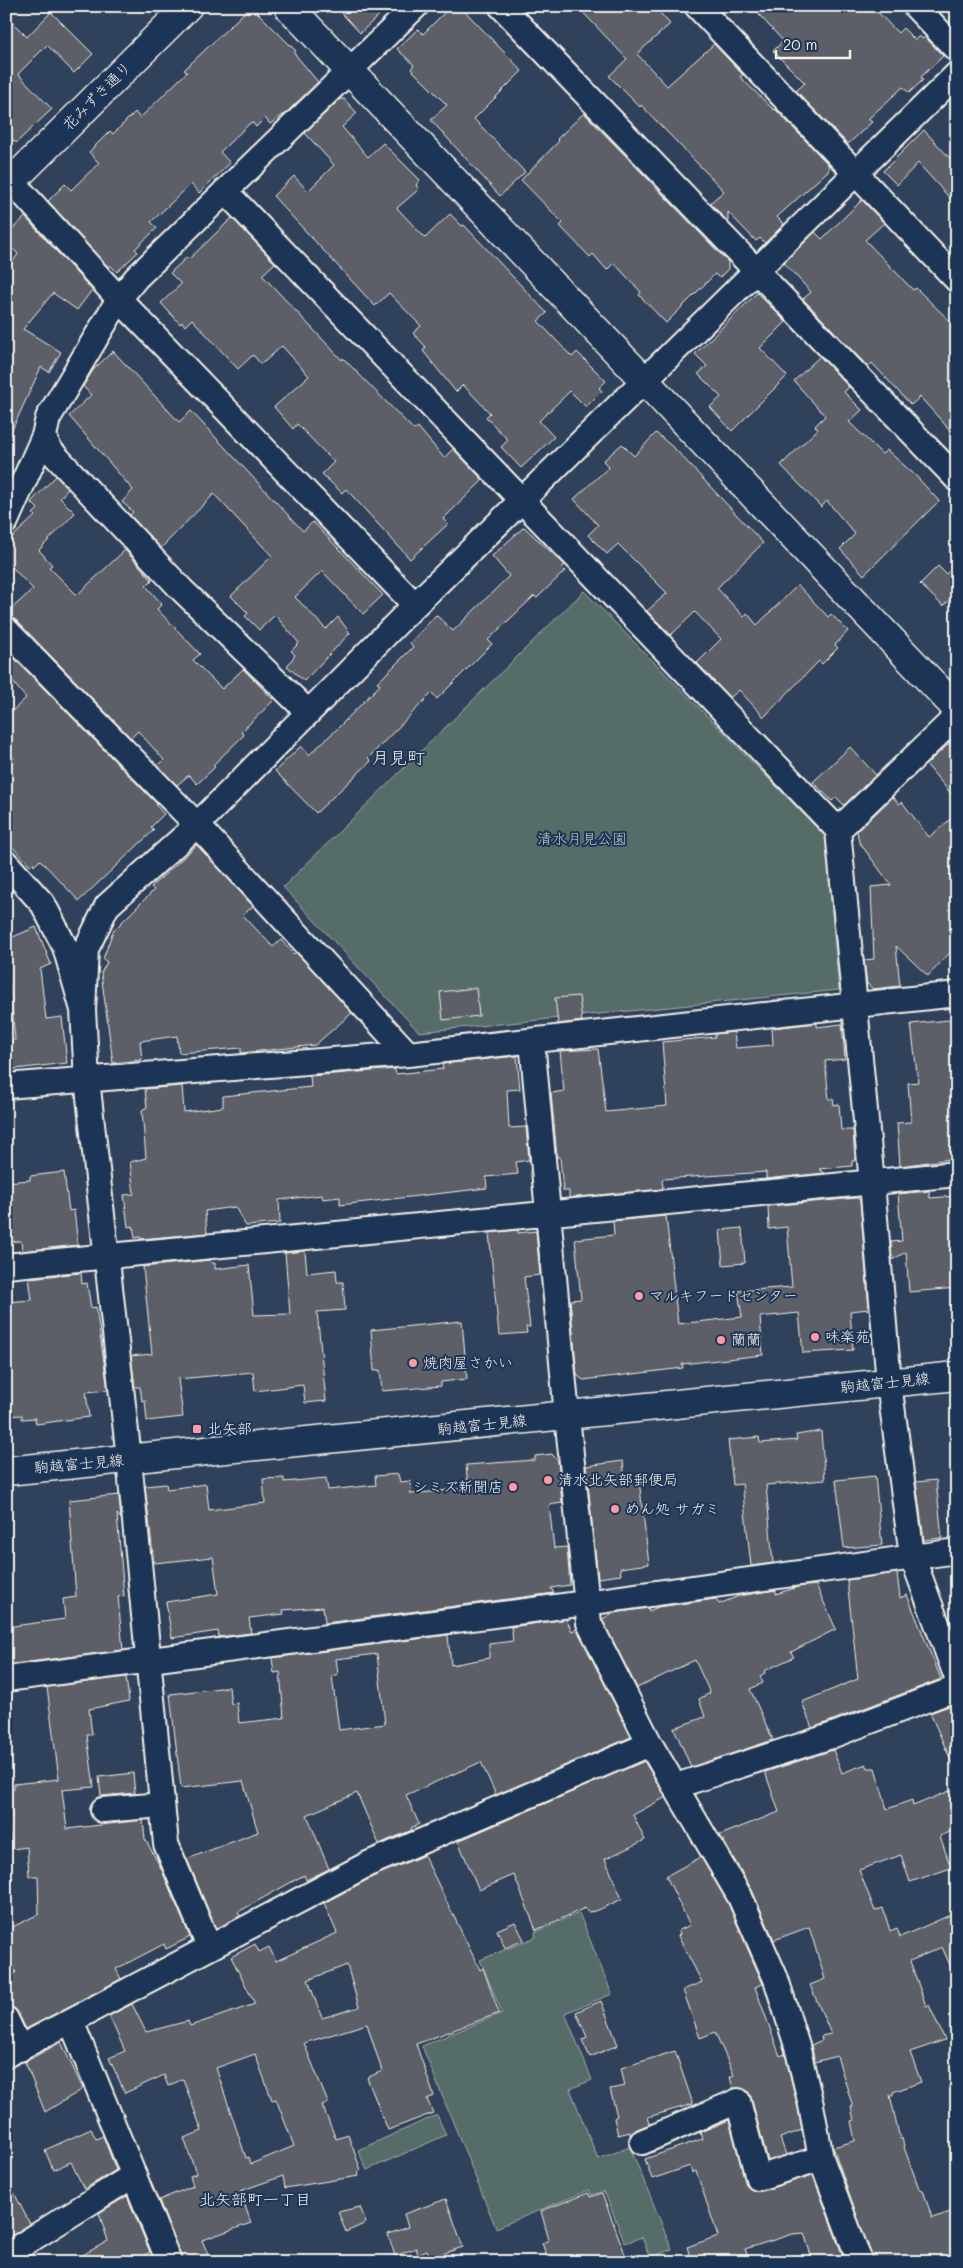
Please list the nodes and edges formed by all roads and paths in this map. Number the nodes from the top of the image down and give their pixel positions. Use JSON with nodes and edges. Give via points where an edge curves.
{"nodes":[{"id":1,"x":188,"y":6,"type":"edge"},
{"id":2,"x":288,"y":6,"type":"edge"},
{"id":3,"x":416,"y":6,"type":"edge"},
{"id":4,"x":501,"y":6,"type":"edge"},
{"id":5,"x":697,"y":6,"type":"edge"},
{"id":6,"x":915,"y":6,"type":"edge"},
{"id":7,"x":957,"y":50,"type":"edge"},
{"id":8,"x":349,"y":71,"type":"junction"},
{"id":9,"x":957,"y":74,"type":"edge"},
{"id":10,"x":857,"y":173,"type":"junction"},
{"id":11,"x":8,"y":181,"type":"edge"},
{"id":12,"x":225,"y":191,"type":"junction"},
{"id":13,"x":755,"y":271,"type":"junction"},
{"id":14,"x":957,"y":280,"type":"edge"},
{"id":15,"x":119,"y":299,"type":"junction"},
{"id":16,"x":645,"y":380,"type":"junction"},
{"id":17,"x":44,"y":436,"type":"junction"},
{"id":18,"x":957,"y":479,"type":"edge"},
{"id":19,"x":522,"y":500,"type":"junction"},
{"id":20,"x":6,"y":521,"type":"edge"},
{"id":21,"x":415,"y":605,"type":"junction"},
{"id":22,"x":6,"y":630,"type":"edge"},
{"id":23,"x":957,"y":709,"type":"edge"},
{"id":24,"x":308,"y":712,"type":"junction"},
{"id":25,"x":957,"y":716,"type":"edge"},
{"id":26,"x":197,"y":825,"type":"junction"},
{"id":27,"x":838,"y":830,"type":"junction"},
{"id":28,"x":6,"y":863,"type":"edge"},
{"id":29,"x":957,"y":994,"type":"edge"},
{"id":30,"x":855,"y":1004,"type":"junction"},
{"id":31,"x":83,"y":1010,"type":"junction"},
{"id":32,"x":532,"y":1041,"type":"junction"},
{"id":33,"x":408,"y":1054,"type":"junction"},
{"id":34,"x":87,"y":1079,"type":"junction"},
{"id":35,"x":6,"y":1086,"type":"edge"},
{"id":36,"x":957,"y":1174,"type":"edge"},
{"id":37,"x":872,"y":1182,"type":"junction"},
{"id":38,"x":547,"y":1212,"type":"junction"},
{"id":39,"x":107,"y":1256,"type":"junction"},
{"id":40,"x":6,"y":1266,"type":"edge"},
{"id":41,"x":957,"y":1376,"type":"edge"},
{"id":42,"x":888,"y":1383,"type":"junction"},
{"id":43,"x":566,"y":1416,"type":"junction"},
{"id":44,"x":129,"y":1459,"type":"junction"},
{"id":45,"x":6,"y":1470,"type":"edge"},
{"id":46,"x":957,"y":1551,"type":"edge"},
{"id":47,"x":912,"y":1556,"type":"junction"},
{"id":48,"x":586,"y":1603,"type":"junction"},
{"id":49,"x":148,"y":1662,"type":"junction"},
{"id":50,"x":957,"y":1678,"type":"edge"},
{"id":51,"x":6,"y":1679,"type":"edge"},
{"id":52,"x":957,"y":1688,"type":"edge"},
{"id":53,"x":650,"y":1744,"type":"junction"},
{"id":54,"x":676,"y":1786,"type":"junction"},
{"id":55,"x":162,"y":1805,"type":"junction"},
{"id":56,"x":103,"y":1810,"type":"dead end"},
{"id":57,"x":209,"y":1947,"type":"junction"},
{"id":58,"x":6,"y":2019,"type":"edge"},
{"id":59,"x":71,"y":2021,"type":"junction"},
{"id":60,"x":13,"y":2052,"type":"edge"},
{"id":61,"x":642,"y":2142,"type":"dead end"},
{"id":62,"x":821,"y":2158,"type":"junction"},
{"id":63,"x":134,"y":2175,"type":"junction"},
{"id":64,"x":6,"y":2256,"type":"edge"},
{"id":65,"x":169,"y":2262,"type":"edge"},
{"id":66,"x":860,"y":2262,"type":"edge"}],
"edges":[{"from":1,"to":11,"type":"street","name":"花みずき通り"},
{"from":2,"to":8,"type":"street"},
{"from":3,"to":8,"type":"street"},
{"from":4,"to":13,"type":"street"},
{"from":5,"to":10,"type":"street"},
{"from":6,"to":7,"type":"street"},
{"from":8,"to":12,"type":"street"},
{"from":8,"to":16,"type":"street"},
{"from":9,"to":10,"type":"street"},
{"from":10,"to":13,"type":"street"},
{"from":10,"to":14,"type":"street"},
{"from":11,"to":15,"type":"street"},
{"from":12,"to":15,"type":"street","via":[[136,278]]},
{"from":12,"to":19,"type":"street"},
{"from":13,"to":16,"type":"street"},
{"from":13,"to":18,"type":"street"},
{"from":15,"to":17,"type":"street","via":[[48,418]]},
{"from":15,"to":21,"type":"street"},
{"from":16,"to":19,"type":"street"},
{"from":16,"to":23,"type":"street"},
{"from":17,"to":20,"type":"street"},
{"from":17,"to":24,"type":"street","via":[[49,449],[182,590]]},
{"from":19,"to":21,"type":"street"},
{"from":19,"to":27,"type":"street"},
{"from":21,"to":24,"type":"street"},
{"from":22,"to":26,"type":"street"},
{"from":24,"to":26,"type":"street"},
{"from":25,"to":27,"type":"street"},
{"from":26,"to":31,"type":"street","via":[[107,906],[86,949]]},
{"from":26,"to":33,"type":"street"},
{"from":27,"to":30,"type":"street"},
{"from":28,"to":31,"type":"street","via":[[43,904],[65,947]]},
{"from":29,"to":30,"type":"street"},
{"from":30,"to":32,"type":"street"},
{"from":30,"to":37,"type":"street"},
{"from":31,"to":34,"type":"street"},
{"from":32,"to":33,"type":"street"},
{"from":32,"to":38,"type":"street"},
{"from":33,"to":34,"type":"street"},
{"from":34,"to":35,"type":"street"},
{"from":34,"to":39,"type":"street"},
{"from":36,"to":37,"type":"street"},
{"from":37,"to":38,"type":"street"},
{"from":37,"to":42,"type":"street"},
{"from":38,"to":39,"type":"street"},
{"from":38,"to":43,"type":"street"},
{"from":39,"to":40,"type":"street"},
{"from":39,"to":44,"type":"street"},
{"from":41,"to":42,"type":"street","name":"駒越富士見線"},
{"from":42,"to":43,"type":"street","name":"駒越富士見線"},
{"from":42,"to":47,"type":"street"},
{"from":43,"to":44,"type":"street","name":"駒越富士見線"},
{"from":43,"to":48,"type":"street"},
{"from":44,"to":45,"type":"street","name":"駒越富士見線"},
{"from":44,"to":49,"type":"street"},
{"from":46,"to":47,"type":"street"},
{"from":47,"to":48,"type":"street"},
{"from":47,"to":50,"type":"street"},
{"from":48,"to":49,"type":"street"},
{"from":48,"to":53,"type":"street","via":[[590,1623]]},
{"from":49,"to":51,"type":"street"},
{"from":49,"to":55,"type":"street"},
{"from":52,"to":54,"type":"street","via":[[831,1736]]},
{"from":53,"to":54,"type":"street"},
{"from":53,"to":57,"type":"street","via":[[368,1864]]},
{"from":54,"to":62,"type":"street","via":[[740,1897],[776,1979],[801,2063]]},
{"from":55,"to":56,"type":"street"},
{"from":55,"to":57,"type":"street","via":[[166,1844]]},
{"from":57,"to":59,"type":"street"},
{"from":58,"to":60,"type":"street"},
{"from":59,"to":60,"type":"street"},
{"from":59,"to":63,"type":"street"},
{"from":61,"to":62,"type":"street","via":[[738,2101],[758,2178]]},
{"from":62,"to":66,"type":"street"},
{"from":63,"to":64,"type":"street"},
{"from":63,"to":65,"type":"street"}]}
